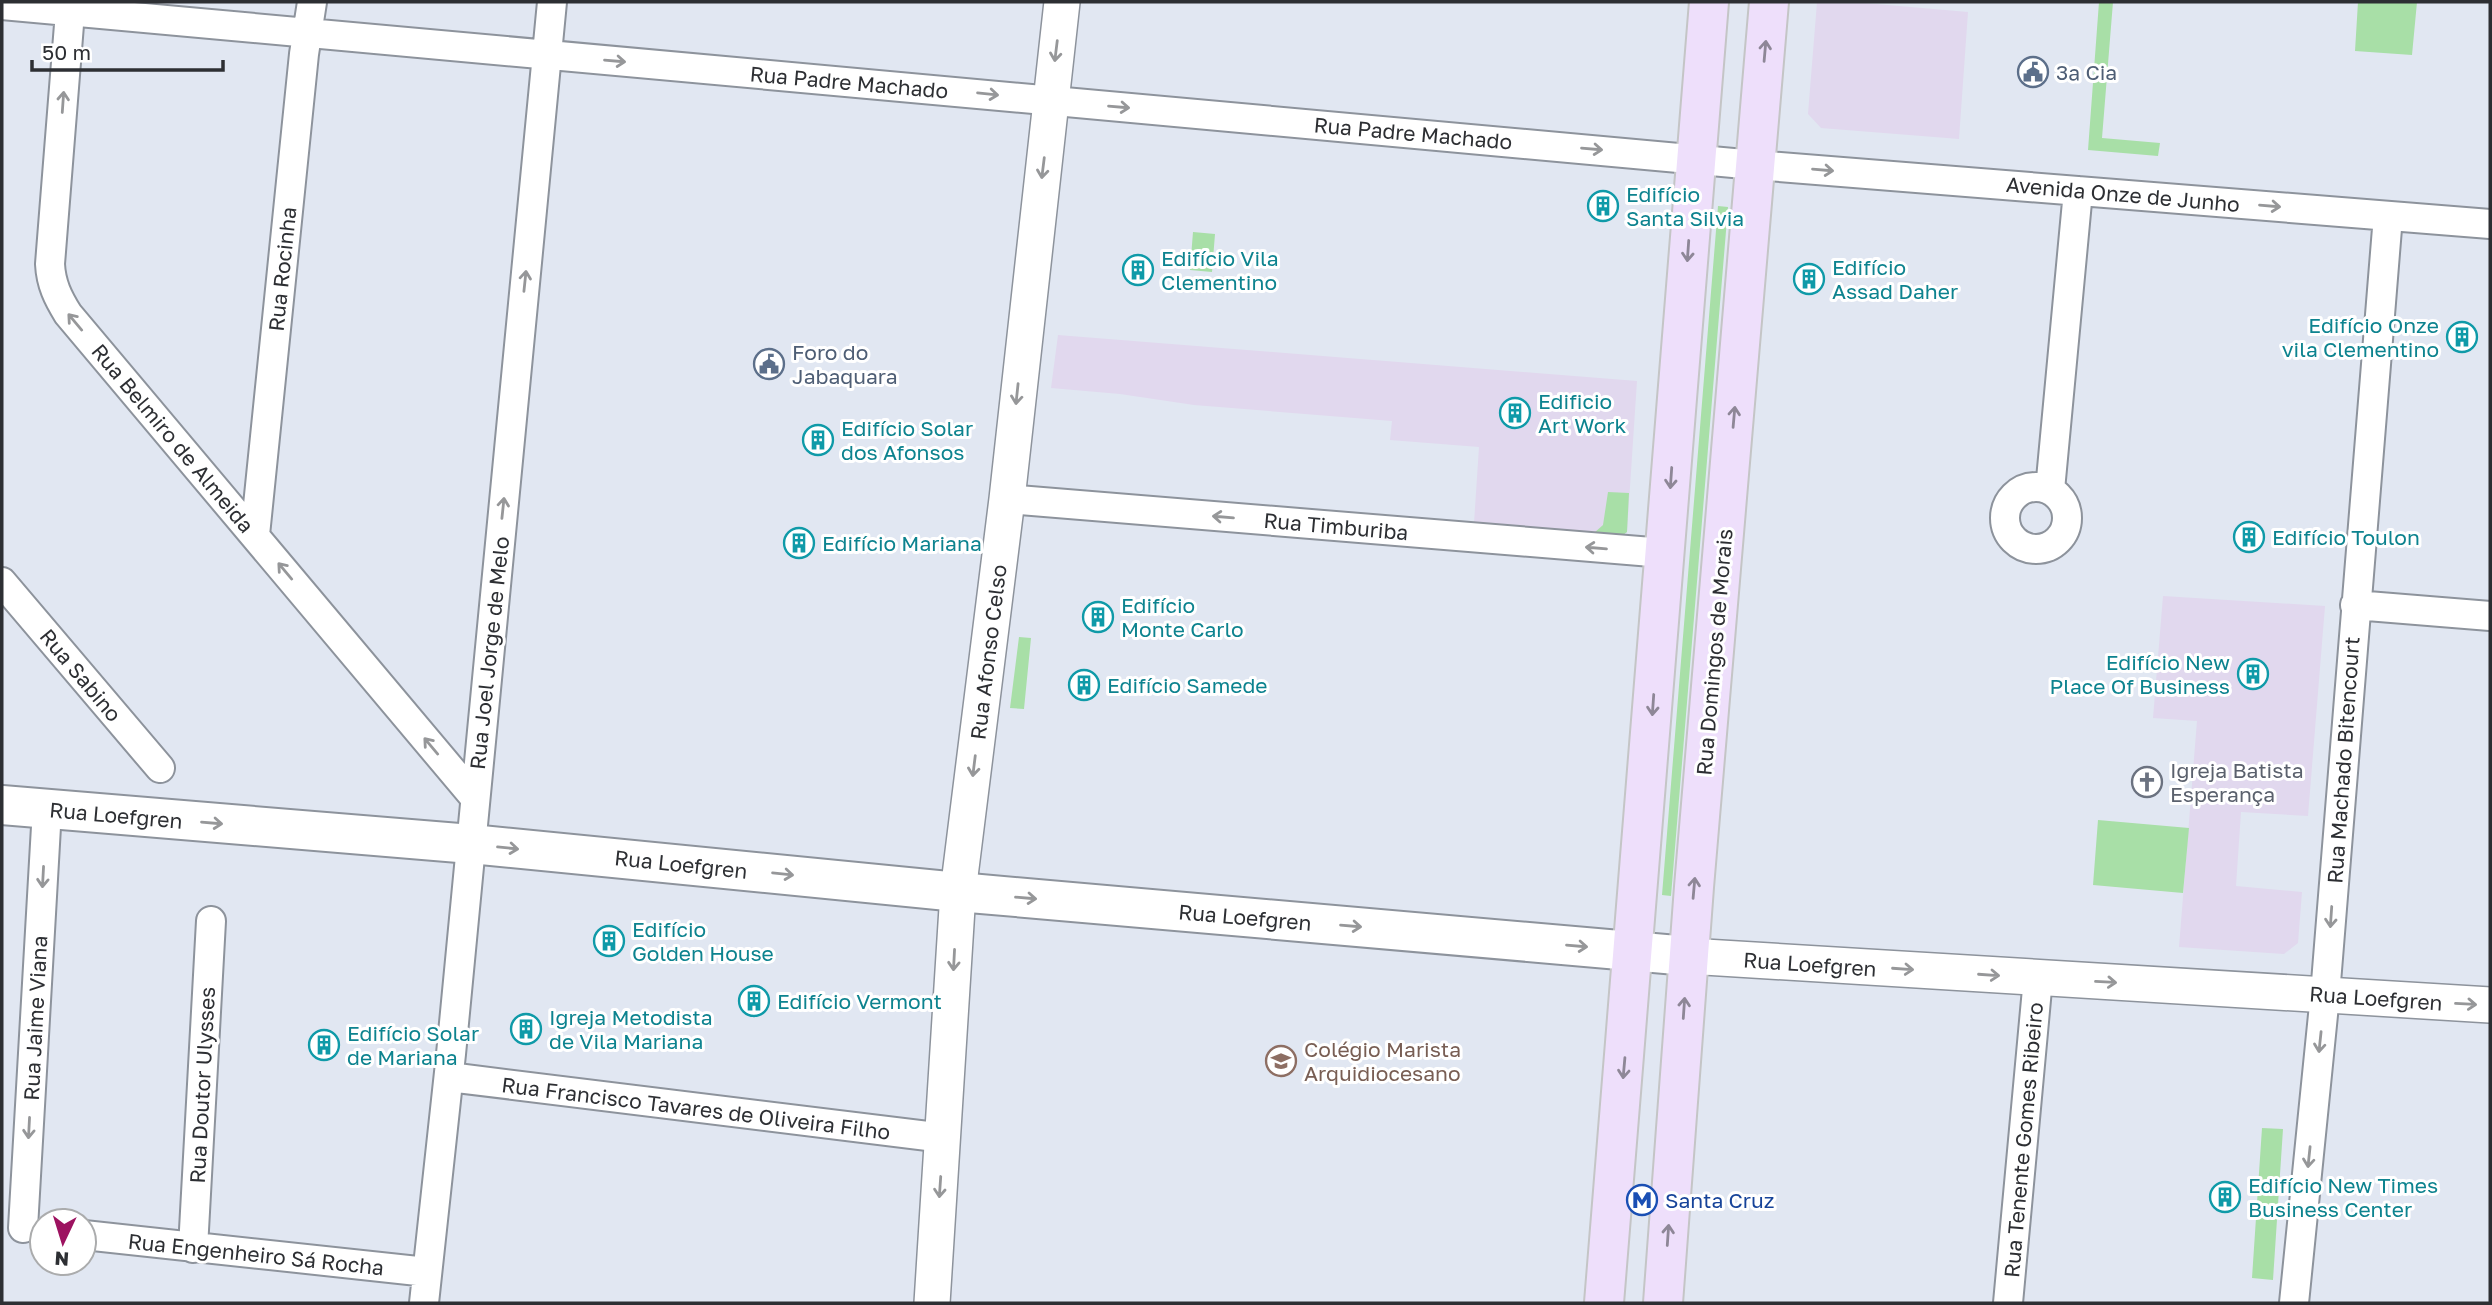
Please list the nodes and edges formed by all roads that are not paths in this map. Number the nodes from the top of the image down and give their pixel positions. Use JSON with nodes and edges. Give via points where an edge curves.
{"nodes":[{"id":1,"x":312,"y":2,"type":"edge"},
{"id":2,"x":552,"y":2,"type":"edge"},
{"id":3,"x":1062,"y":2,"type":"edge"},
{"id":4,"x":1709,"y":2,"type":"edge"},
{"id":5,"x":1769,"y":2,"type":"edge"},
{"id":6,"x":2,"y":5,"type":"edge"},
{"id":7,"x":61,"y":8,"type":"edge"},
{"id":8,"x":307,"y":33,"type":"junction"},
{"id":9,"x":547,"y":55,"type":"junction"},
{"id":10,"x":1051,"y":100,"type":"junction"},
{"id":11,"x":1695,"y":159,"type":"junction"},
{"id":12,"x":1755,"y":165,"type":"junction"},
{"id":13,"x":2078,"y":191,"type":"junction"},
{"id":14,"x":2388,"y":216,"type":"junction"},
{"id":15,"x":2490,"y":224,"type":"edge"},
{"id":16,"x":2050,"y":490,"type":"dead end"},
{"id":17,"x":1007,"y":499,"type":"junction"},
{"id":18,"x":255,"y":536,"type":"junction"},
{"id":19,"x":1664,"y":554,"type":"junction"},
{"id":20,"x":2,"y":582,"type":"edge"},
{"id":21,"x":2355,"y":605,"type":"junction"},
{"id":22,"x":2490,"y":616,"type":"edge"},
{"id":23,"x":160,"y":768,"type":"dead end"},
{"id":24,"x":475,"y":798,"type":"junction"},
{"id":25,"x":2,"y":805,"type":"edge"},
{"id":26,"x":59,"y":810,"type":"junction"},
{"id":27,"x":471,"y":844,"type":"junction"},
{"id":28,"x":958,"y":892,"type":"junction"},
{"id":29,"x":211,"y":921,"type":"dead end"},
{"id":30,"x":1634,"y":951,"type":"junction"},
{"id":31,"x":1688,"y":956,"type":"junction"},
{"id":32,"x":2038,"y":978,"type":"junction"},
{"id":33,"x":2325,"y":995,"type":"junction"},
{"id":34,"x":2490,"y":1005,"type":"edge"},
{"id":35,"x":449,"y":1077,"type":"junction"},
{"id":36,"x":944,"y":1138,"type":"junction"},
{"id":37,"x":22,"y":1228,"type":"edge"},
{"id":38,"x":98,"y":1237,"type":"edge"},
{"id":39,"x":193,"y":1248,"type":"junction"},
{"id":40,"x":427,"y":1272,"type":"junction"},
{"id":41,"x":424,"y":1303,"type":"edge"},
{"id":42,"x":932,"y":1303,"type":"edge"},
{"id":43,"x":1604,"y":1303,"type":"edge"},
{"id":44,"x":1663,"y":1303,"type":"edge"},
{"id":45,"x":2008,"y":1303,"type":"edge"},
{"id":46,"x":2294,"y":1303,"type":"edge"}],
"edges":[{"from":1,"to":8,"type":"street","name":"Rua Rocinha"},
{"from":2,"to":9,"type":"street","name":"Rua Joel Jorge de Melo"},
{"from":3,"to":10,"type":"street","name":"Rua Afonso Celso","one_way":true},
{"from":4,"to":11,"type":"main road"},
{"from":12,"to":5,"type":"main road","name":"Rua Domingos de Morais","one_way":true},
{"from":6,"to":7,"type":"street","name":"Rua Padre Machado"},
{"from":7,"to":8,"type":"street","name":"Rua Padre Machado"},
{"from":18,"to":7,"type":"street","name":"Rua Belmiro de Almeida","one_way":true,"via":[[68,314],[53,287],[50,264]]},
{"from":8,"to":9,"type":"street","name":"Rua Padre Machado"},
{"from":8,"to":18,"type":"street","name":"Rua Rocinha"},
{"from":9,"to":10,"type":"street","name":"Rua Padre Machado","one_way":true},
{"from":24,"to":9,"type":"street","name":"Rua Joel Jorge de Melo","one_way":true},
{"from":10,"to":11,"type":"street","name":"Rua Padre Machado","one_way":true},
{"from":10,"to":17,"type":"street","name":"Rua Afonso Celso","one_way":true},
{"from":11,"to":12,"type":"street","name":"Rua Padre Machado"},
{"from":11,"to":19,"type":"main road","one_way":true},
{"from":12,"to":13,"type":"street","name":"Avenida Onze de Junho","one_way":true},
{"from":31,"to":12,"type":"main road","name":"Rua Domingos de Morais","one_way":true},
{"from":13,"to":14,"type":"street","name":"Avenida Onze de Junho","one_way":true},
{"from":13,"to":16,"type":"street"},
{"from":14,"to":15,"type":"street","name":"Avenida Onze de Junho"},
{"from":14,"to":21,"type":"street","name":"Rua Machado Bitencourt"},
{"from":19,"to":17,"type":"street","name":"Rua Timburiba","one_way":true},
{"from":17,"to":28,"type":"street","name":"Rua Afonso Celso","one_way":true},
{"from":24,"to":18,"type":"street","name":"Rua Belmiro de Almeida","one_way":true},
{"from":19,"to":30,"type":"main road","one_way":true},
{"from":20,"to":23,"type":"street","name":"Rua Sabino"},
{"from":21,"to":22,"type":"street"},
{"from":21,"to":33,"type":"street","name":"Rua Machado Bitencourt","one_way":true},
{"from":24,"to":27,"type":"street","name":"Rua Joel Jorge de Melo"},
{"from":25,"to":26,"type":"main road","name":"Rua Loefgren"},
{"from":26,"to":27,"type":"main road","name":"Rua Loefgren","one_way":true},
{"from":26,"to":37,"type":"street","name":"Rua Jaime Viana","one_way":true},
{"from":27,"to":28,"type":"main road","name":"Rua Loefgren","one_way":true},
{"from":27,"to":35,"type":"street","name":"Rua Joel Jorge de Melo"},
{"from":28,"to":30,"type":"main road","name":"Rua Loefgren","one_way":true},
{"from":28,"to":36,"type":"street","name":"Rua Afonso Celso","one_way":true},
{"from":29,"to":39,"type":"street","name":"Rua Doutor Ulysses"},
{"from":30,"to":31,"type":"main road","name":"Rua Loefgren"},
{"from":30,"to":43,"type":"main road","one_way":true},
{"from":31,"to":32,"type":"street","name":"Rua Loefgren","one_way":true},
{"from":44,"to":31,"type":"main road","name":"Rua Domingos de Morais","one_way":true},
{"from":32,"to":33,"type":"street","name":"Rua Loefgren","one_way":true},
{"from":32,"to":45,"type":"street","name":"Rua Tenente Gomes Ribeiro"},
{"from":33,"to":34,"type":"street","name":"Rua Loefgren","one_way":true},
{"from":33,"to":46,"type":"street","name":"Rua Machado Bitencourt","one_way":true},
{"from":35,"to":36,"type":"street","name":"Rua Francisco Tavares de Oliveira Filho"},
{"from":35,"to":40,"type":"street","name":"Rua Joel Jorge de Melo"},
{"from":36,"to":42,"type":"street","name":"Rua Afonso Celso","one_way":true},
{"from":38,"to":39,"type":"street","name":"Rua Engenheiro Sá Rocha"},
{"from":39,"to":40,"type":"street","name":"Rua Engenheiro Sá Rocha"},
{"from":40,"to":41,"type":"street","name":"Rua Joel Jorge de Melo"}]}
